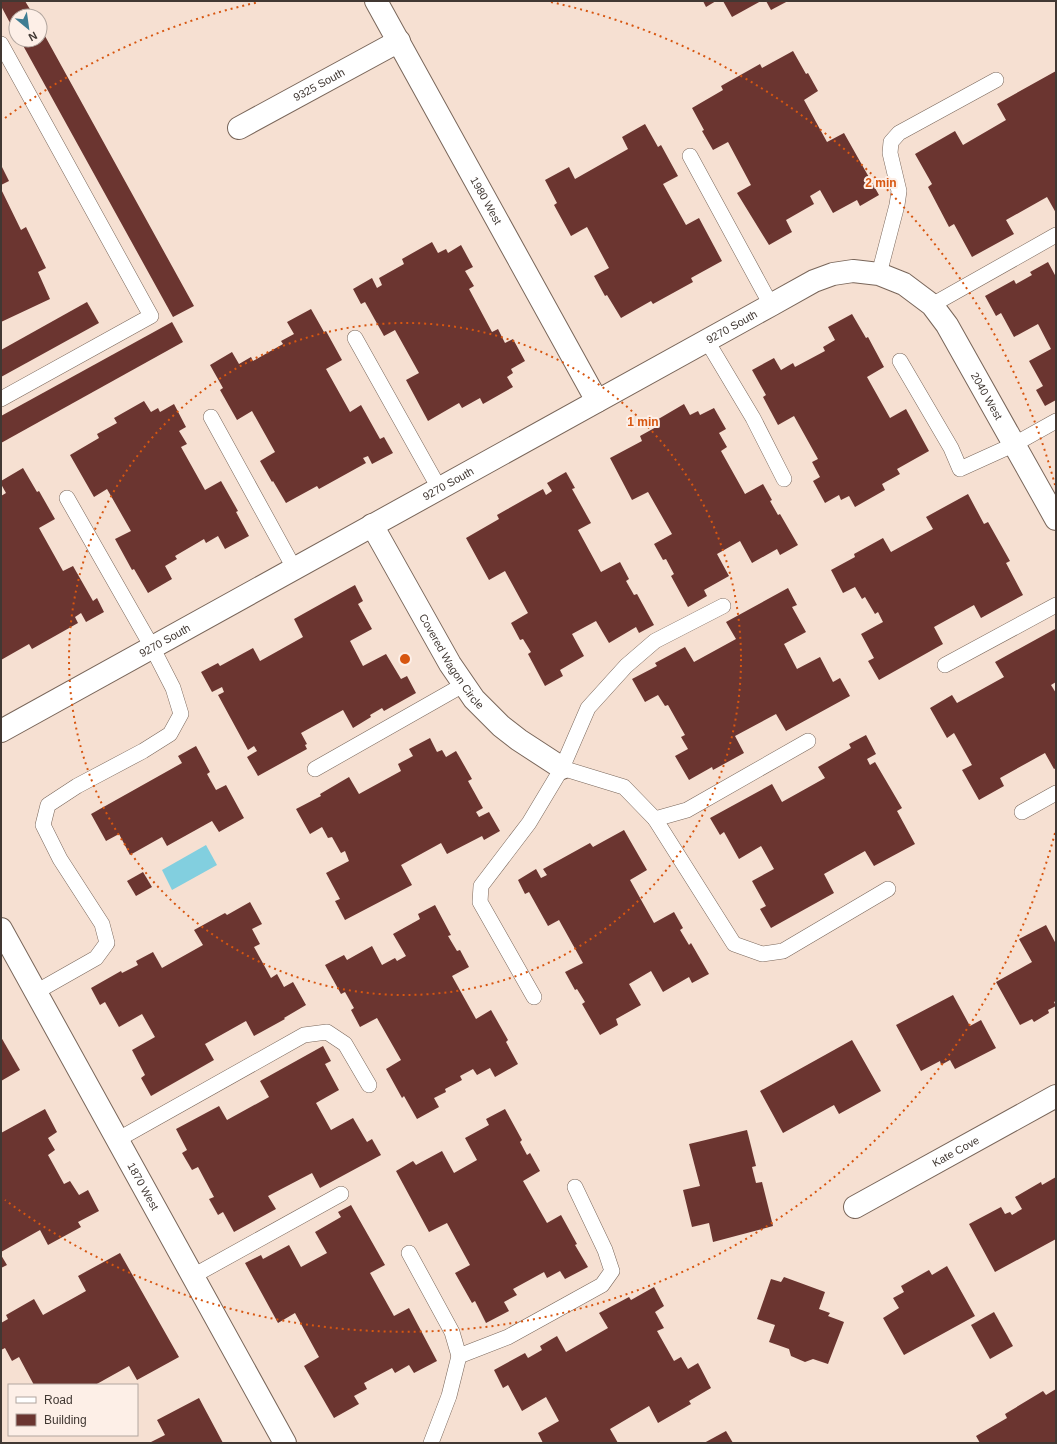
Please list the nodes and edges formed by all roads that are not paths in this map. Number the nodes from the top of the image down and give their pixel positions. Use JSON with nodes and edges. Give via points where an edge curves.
{"nodes":[{"id":1,"x":376,"y":1,"type":"edge"},
{"id":2,"x":399,"y":41,"type":"junction"},
{"id":3,"x":1,"y":44,"type":"edge"},
{"id":4,"x":996,"y":80,"type":"dead end"},
{"id":5,"x":239,"y":128,"type":"dead end"},
{"id":6,"x":690,"y":156,"type":"dead end"},
{"id":7,"x":1056,"y":235,"type":"edge"},
{"id":8,"x":879,"y":274,"type":"junction"},
{"id":9,"x":904,"y":284,"type":"joint"},
{"id":10,"x":771,"y":305,"type":"junction"},
{"id":11,"x":932,"y":305,"type":"junction"},
{"id":12,"x":354,"y":338,"type":"dead end"},
{"id":13,"x":706,"y":341,"type":"junction"},
{"id":14,"x":900,"y":361,"type":"dead end"},
{"id":15,"x":1,"y":398,"type":"edge"},
{"id":16,"x":597,"y":401,"type":"junction"},
{"id":17,"x":211,"y":417,"type":"dead end"},
{"id":18,"x":1056,"y":421,"type":"edge"},
{"id":19,"x":1013,"y":445,"type":"junction"},
{"id":20,"x":784,"y":479,"type":"dead end"},
{"id":21,"x":439,"y":488,"type":"junction"},
{"id":22,"x":67,"y":498,"type":"dead end"},
{"id":23,"x":1056,"y":519,"type":"edge"},
{"id":24,"x":372,"y":525,"type":"junction"},
{"id":25,"x":294,"y":568,"type":"junction"},
{"id":26,"x":1056,"y":605,"type":"edge"},
{"id":27,"x":723,"y":606,"type":"dead end"},
{"id":28,"x":152,"y":647,"type":"junction"},
{"id":29,"x":945,"y":665,"type":"dead end"},
{"id":30,"x":463,"y":685,"type":"junction"},
{"id":31,"x":3,"y":726,"type":"edge"},
{"id":32,"x":808,"y":741,"type":"dead end"},
{"id":33,"x":562,"y":768,"type":"junction"},
{"id":34,"x":314,"y":769,"type":"dead end"},
{"id":35,"x":1056,"y":793,"type":"edge"},
{"id":36,"x":1022,"y":812,"type":"dead end"},
{"id":37,"x":655,"y":820,"type":"junction"},
{"id":38,"x":888,"y":890,"type":"dead end"},
{"id":39,"x":1,"y":929,"type":"edge"},
{"id":40,"x":36,"y":992,"type":"junction"},
{"id":41,"x":534,"y":997,"type":"dead end"},
{"id":42,"x":369,"y":1084,"type":"dead end"},
{"id":43,"x":1056,"y":1096,"type":"edge"},
{"id":44,"x":117,"y":1140,"type":"junction"},
{"id":45,"x":575,"y":1187,"type":"dead end"},
{"id":46,"x":341,"y":1194,"type":"dead end"},
{"id":47,"x":855,"y":1207,"type":"dead end"},
{"id":48,"x":409,"y":1253,"type":"dead end"},
{"id":49,"x":193,"y":1276,"type":"junction"},
{"id":50,"x":459,"y":1356,"type":"junction"},
{"id":51,"x":285,"y":1443,"type":"edge"},
{"id":52,"x":431,"y":1443,"type":"edge"}],
"edges":[{"from":1,"to":2,"type":"street","name":"1980 West"},
{"from":2,"to":5,"type":"street","name":"9325 South"},
{"from":2,"to":16,"type":"street","name":"1980 West"},
{"from":3,"to":15,"type":"lane","via":[[151,316]]},
{"from":4,"to":8,"type":"lane","via":[[899,132],[891,142],[890,153],[899,191],[898,205]]},
{"from":6,"to":10,"type":"lane"},
{"from":7,"to":11,"type":"lane"},
{"from":8,"to":9,"type":"street","name":"9270 South"},
{"from":8,"to":10,"type":"street","name":"9270 South","via":[[853,271],[833,274],[814,281]]},
{"from":9,"to":11,"type":"street","name":"2040 West"},
{"from":10,"to":13,"type":"street","name":"9270 South"},
{"from":11,"to":19,"type":"street","name":"2040 West","via":[[947,325]]},
{"from":12,"to":21,"type":"lane"},
{"from":13,"to":16,"type":"street","name":"9270 South"},
{"from":13,"to":20,"type":"lane","via":[[753,418]]},
{"from":14,"to":19,"type":"lane","via":[[951,448],[960,470]]},
{"from":16,"to":21,"type":"street","name":"9270 South"},
{"from":17,"to":25,"type":"lane"},
{"from":18,"to":19,"type":"lane"},
{"from":19,"to":23,"type":"street","name":"2040 West"},
{"from":21,"to":24,"type":"street","name":"9270 South"},
{"from":22,"to":28,"type":"lane"},
{"from":24,"to":25,"type":"street","name":"9270 South"},
{"from":24,"to":30,"type":"street","name":"Covered Wagon Circle"},
{"from":25,"to":28,"type":"street","name":"9270 South"},
{"from":26,"to":29,"type":"lane"},
{"from":27,"to":33,"type":"lane","via":[[655,641],[626,666],[588,708]]},
{"from":28,"to":31,"type":"street","name":"9270 South"},
{"from":28,"to":40,"type":"lane","via":[[173,688],[181,714],[170,734],[48,805],[43,825],[60,859],[102,924],[107,943],[96,958]]},
{"from":30,"to":33,"type":"street","name":"Covered Wagon Circle","via":[[487,714],[501,726]]},
{"from":30,"to":34,"type":"lane"},
{"from":32,"to":37,"type":"lane","via":[[687,810]]},
{"from":33,"to":37,"type":"lane","via":[[624,787]]},
{"from":33,"to":41,"type":"lane","via":[[529,823],[481,886],[480,902]]},
{"from":35,"to":36,"type":"lane"},
{"from":37,"to":38,"type":"lane","via":[[734,944],[762,954],[783,951]]},
{"from":39,"to":40,"type":"street","name":"1870 West"},
{"from":40,"to":44,"type":"street","name":"1870 West"},
{"from":42,"to":44,"type":"lane","via":[[345,1044],[327,1032],[304,1035]]},
{"from":43,"to":47,"type":"street","name":"Kate Cove"},
{"from":44,"to":49,"type":"street","name":"1870 West"},
{"from":45,"to":50,"type":"lane","via":[[605,1250],[612,1271],[602,1284],[515,1334]]},
{"from":46,"to":49,"type":"lane"},
{"from":48,"to":50,"type":"lane","via":[[452,1332]]},
{"from":49,"to":51,"type":"street","name":"1870 West"},
{"from":50,"to":52,"type":"lane","via":[[450,1396]]}]}
